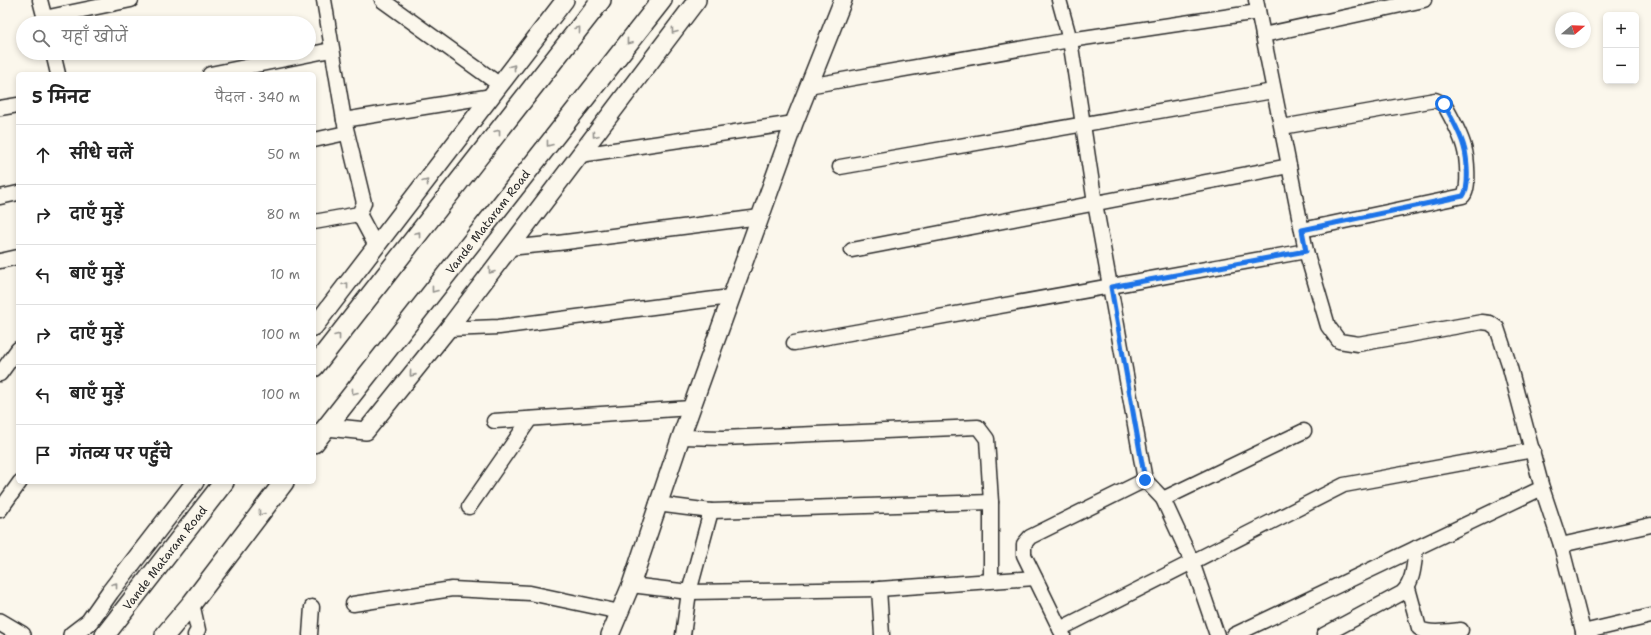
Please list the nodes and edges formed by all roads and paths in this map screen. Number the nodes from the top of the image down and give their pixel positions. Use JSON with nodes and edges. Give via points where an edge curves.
{"nodes":[{"id":1,"x":40,"y":0,"type":"edge"},
{"id":2,"x":131,"y":0,"type":"edge"},
{"id":3,"x":324,"y":0,"type":"edge"},
{"id":4,"x":382,"y":0,"type":"edge"},
{"id":5,"x":565,"y":0,"type":"edge"},
{"id":6,"x":601,"y":0,"type":"edge"},
{"id":7,"x":662,"y":0,"type":"edge"},
{"id":8,"x":697,"y":0,"type":"edge"},
{"id":9,"x":843,"y":0,"type":"edge"},
{"id":10,"x":1060,"y":0,"type":"edge"},
{"id":11,"x":1424,"y":0,"type":"edge"},
{"id":12,"x":1257,"y":6,"type":"edge"},
{"id":13,"x":44,"y":16,"type":"edge"},
{"id":14,"x":62,"y":16,"type":"edge"},
{"id":15,"x":1263,"y":35,"type":"junction"},
{"id":16,"x":1070,"y":40,"type":"junction"},
{"id":17,"x":331,"y":50,"type":"junction"},
{"id":18,"x":316,"y":53,"type":"edge"},
{"id":19,"x":55,"y":60,"type":"edge"},
{"id":20,"x":281,"y":60,"type":"edge"},
{"id":21,"x":58,"y":72,"type":"edge"},
{"id":22,"x":220,"y":72,"type":"edge"},
{"id":23,"x":808,"y":86,"type":"junction"},
{"id":24,"x":496,"y":90,"type":"junction"},
{"id":25,"x":1274,"y":91,"type":"junction"},
{"id":26,"x":16,"y":105,"type":"edge"},
{"id":27,"x":0,"y":108,"type":"edge"},
{"id":28,"x":794,"y":123,"type":"junction"},
{"id":29,"x":1083,"y":124,"type":"junction"},
{"id":30,"x":345,"y":127,"type":"junction"},
{"id":31,"x":1282,"y":127,"type":"junction"},
{"id":32,"x":316,"y":139,"type":"edge"},
{"id":33,"x":580,"y":155,"type":"junction"},
{"id":34,"x":1289,"y":166,"type":"junction"},
{"id":35,"x":840,"y":167,"type":"dead end"},
{"id":36,"x":16,"y":193,"type":"edge"},
{"id":37,"x":0,"y":197,"type":"edge"},
{"id":38,"x":1095,"y":202,"type":"junction"},
{"id":39,"x":359,"y":214,"type":"junction"},
{"id":40,"x":760,"y":217,"type":"junction"},
{"id":41,"x":316,"y":222,"type":"edge"},
{"id":42,"x":1302,"y":230,"type":"junction"},
{"id":43,"x":376,"y":246,"type":"junction"},
{"id":44,"x":509,"y":248,"type":"junction"},
{"id":45,"x":852,"y":250,"type":"dead end"},
{"id":46,"x":1306,"y":251,"type":"junction"},
{"id":47,"x":16,"y":257,"type":"edge"},
{"id":48,"x":0,"y":261,"type":"edge"},
{"id":49,"x":1111,"y":287,"type":"junction"},
{"id":50,"x":730,"y":298,"type":"junction"},
{"id":51,"x":316,"y":324,"type":"edge"},
{"id":52,"x":448,"y":329,"type":"junction"},
{"id":53,"x":794,"y":343,"type":"dead end"},
{"id":54,"x":16,"y":352,"type":"edge"},
{"id":55,"x":316,"y":364,"type":"edge"},
{"id":56,"x":0,"y":374,"type":"edge"},
{"id":57,"x":691,"y":408,"type":"junction"},
{"id":58,"x":530,"y":419,"type":"junction"},
{"id":59,"x":494,"y":421,"type":"dead end"},
{"id":60,"x":326,"y":427,"type":"junction"},
{"id":61,"x":1304,"y":431,"type":"dead end"},
{"id":62,"x":681,"y":437,"type":"junction"},
{"id":63,"x":316,"y":440,"type":"edge"},
{"id":64,"x":1533,"y":450,"type":"junction"},
{"id":65,"x":1145,"y":480,"type":"junction"},
{"id":66,"x":19,"y":484,"type":"edge"},
{"id":67,"x":193,"y":484,"type":"edge"},
{"id":68,"x":222,"y":484,"type":"edge"},
{"id":69,"x":282,"y":484,"type":"edge"},
{"id":70,"x":1542,"y":488,"type":"junction"},
{"id":71,"x":1163,"y":499,"type":"junction"},
{"id":72,"x":991,"y":502,"type":"junction"},
{"id":73,"x":657,"y":504,"type":"junction"},
{"id":74,"x":469,"y":507,"type":"dead end"},
{"id":75,"x":0,"y":510,"type":"edge"},
{"id":76,"x":711,"y":511,"type":"junction"},
{"id":77,"x":1651,"y":525,"type":"edge"},
{"id":78,"x":1561,"y":545,"type":"junction"},
{"id":79,"x":1416,"y":548,"type":"junction"},
{"id":80,"x":1192,"y":562,"type":"junction"},
{"id":81,"x":1034,"y":578,"type":"junction"},
{"id":82,"x":991,"y":580,"type":"junction"},
{"id":83,"x":631,"y":585,"type":"junction"},
{"id":84,"x":1408,"y":588,"type":"junction"},
{"id":85,"x":879,"y":590,"type":"junction"},
{"id":86,"x":689,"y":592,"type":"junction"},
{"id":87,"x":192,"y":603,"type":"junction"},
{"id":88,"x":353,"y":604,"type":"dead end"},
{"id":89,"x":100,"y":607,"type":"junction"},
{"id":90,"x":312,"y":607,"type":"dead end"},
{"id":91,"x":620,"y":612,"type":"junction"},
{"id":92,"x":1651,"y":616,"type":"edge"},
{"id":93,"x":0,"y":622,"type":"edge"},
{"id":94,"x":111,"y":628,"type":"edge"},
{"id":95,"x":1461,"y":630,"type":"dead end"},
{"id":96,"x":1061,"y":632,"type":"edge"},
{"id":97,"x":1584,"y":633,"type":"edge"},
{"id":98,"x":22,"y":635,"type":"edge"},
{"id":99,"x":72,"y":635,"type":"edge"},
{"id":100,"x":165,"y":635,"type":"edge"},
{"id":101,"x":195,"y":635,"type":"edge"},
{"id":102,"x":310,"y":635,"type":"edge"},
{"id":103,"x":610,"y":635,"type":"edge"},
{"id":104,"x":683,"y":635,"type":"edge"},
{"id":105,"x":882,"y":635,"type":"edge"},
{"id":106,"x":1217,"y":635,"type":"edge"},
{"id":107,"x":1234,"y":635,"type":"edge"},
{"id":108,"x":1324,"y":635,"type":"edge"}],
"edges":[{"from":1,"to":13,"type":"street"},
{"from":2,"to":14,"type":"street"},
{"from":3,"to":17,"type":"street"},
{"from":4,"to":24,"type":"street"},
{"from":24,"to":5,"type":"street","one_way":true},
{"from":55,"to":6,"type":"main road","one_way":true},
{"from":7,"to":60,"type":"main road","name":"Vande Mataram Road","one_way":true},
{"from":8,"to":33,"type":"street","one_way":true},
{"from":9,"to":23,"type":"street"},
{"from":10,"to":16,"type":"street"},
{"from":11,"to":15,"type":"street"},
{"from":12,"to":15,"type":"street"},
{"from":12,"to":16,"type":"street"},
{"from":15,"to":25,"type":"street"},
{"from":16,"to":23,"type":"street"},
{"from":16,"to":29,"type":"street"},
{"from":17,"to":18,"type":"street"},
{"from":17,"to":30,"type":"street"},
{"from":19,"to":21,"type":"street"},
{"from":20,"to":22,"type":"street"},
{"from":23,"to":28,"type":"street"},
{"from":24,"to":30,"type":"street"},
{"from":43,"to":24,"type":"street","one_way":true},
{"from":25,"to":29,"type":"street"},
{"from":25,"to":31,"type":"street"},
{"from":26,"to":27,"type":"street"},
{"from":28,"to":33,"type":"street"},
{"from":28,"to":40,"type":"street"},
{"from":29,"to":35,"type":"street"},
{"from":29,"to":38,"type":"street"},
{"from":30,"to":32,"type":"street"},
{"from":30,"to":39,"type":"street","via":[[364,203]]},
{"from":31,"to":34,"type":"street"},
{"from":31,"to":42,"type":"street","via":[[1435,100],[1444,104],[1464,147],[1468,186],[1463,196]]},
{"from":33,"to":44,"type":"street"},
{"from":34,"to":38,"type":"street"},
{"from":34,"to":42,"type":"street"},
{"from":36,"to":37,"type":"street"},
{"from":38,"to":45,"type":"street"},
{"from":38,"to":49,"type":"street"},
{"from":39,"to":41,"type":"street"},
{"from":39,"to":43,"type":"street"},
{"from":40,"to":44,"type":"street"},
{"from":40,"to":50,"type":"street"},
{"from":42,"to":46,"type":"street"},
{"from":51,"to":43,"type":"street","one_way":true},
{"from":44,"to":52,"type":"street","one_way":true},
{"from":46,"to":49,"type":"street"},
{"from":46,"to":64,"type":"street","via":[[1328,326],[1339,342],[1358,344],[1482,322],[1490,323],[1497,328],[1510,364]]},
{"from":47,"to":48,"type":"street"},
{"from":49,"to":53,"type":"street"},
{"from":49,"to":65,"type":"street"},
{"from":50,"to":52,"type":"street","via":[[499,327]]},
{"from":50,"to":57,"type":"street"},
{"from":52,"to":60,"type":"street","one_way":true,"via":[[366,431]]},
{"from":54,"to":56,"type":"street"},
{"from":57,"to":58,"type":"street"},
{"from":57,"to":62,"type":"street"},
{"from":58,"to":59,"type":"street"},
{"from":58,"to":74,"type":"street"},
{"from":60,"to":63,"type":"main road","name":"Vande Mataram Road"},
{"from":61,"to":71,"type":"street"},
{"from":62,"to":72,"type":"street","via":[[723,438],[978,427],[987,439]]},
{"from":62,"to":73,"type":"street"},
{"from":64,"to":70,"type":"street"},
{"from":64,"to":80,"type":"street","via":[[1344,485]]},
{"from":65,"to":71,"type":"street"},
{"from":65,"to":81,"type":"street","via":[[1030,537],[1024,544],[1024,555]]},
{"from":66,"to":75,"type":"street"},
{"from":89,"to":67,"type":"street","one_way":true},
{"from":68,"to":94,"type":"main road","name":"Vande Mataram Road"},
{"from":69,"to":87,"type":"main road","one_way":true},
{"from":70,"to":78,"type":"street"},
{"from":70,"to":79,"type":"street"},
{"from":71,"to":80,"type":"street"},
{"from":72,"to":76,"type":"street"},
{"from":72,"to":82,"type":"street"},
{"from":73,"to":76,"type":"street"},
{"from":73,"to":83,"type":"street"},
{"from":76,"to":86,"type":"street"},
{"from":77,"to":78,"type":"street"},
{"from":78,"to":97,"type":"street"},
{"from":79,"to":84,"type":"street"},
{"from":79,"to":107,"type":"street"},
{"from":80,"to":96,"type":"street"},
{"from":80,"to":106,"type":"street"},
{"from":81,"to":82,"type":"street"},
{"from":81,"to":96,"type":"street"},
{"from":82,"to":85,"type":"street"},
{"from":83,"to":86,"type":"street"},
{"from":83,"to":91,"type":"street"},
{"from":84,"to":95,"type":"street","via":[[1419,628],[1423,632],[1429,634]]},
{"from":84,"to":108,"type":"street"},
{"from":85,"to":86,"type":"street"},
{"from":85,"to":105,"type":"street"},
{"from":86,"to":104,"type":"street"},
{"from":87,"to":100,"type":"main road"},
{"from":87,"to":101,"type":"street","via":[[198,630]]},
{"from":88,"to":91,"type":"street","via":[[452,590],[530,594]]},
{"from":89,"to":94,"type":"street"},
{"from":89,"to":99,"type":"street","via":[[89,622]]},
{"from":90,"to":102,"type":"street"},
{"from":91,"to":103,"type":"street"},
{"from":92,"to":97,"type":"street"},
{"from":93,"to":98,"type":"street"}]}
